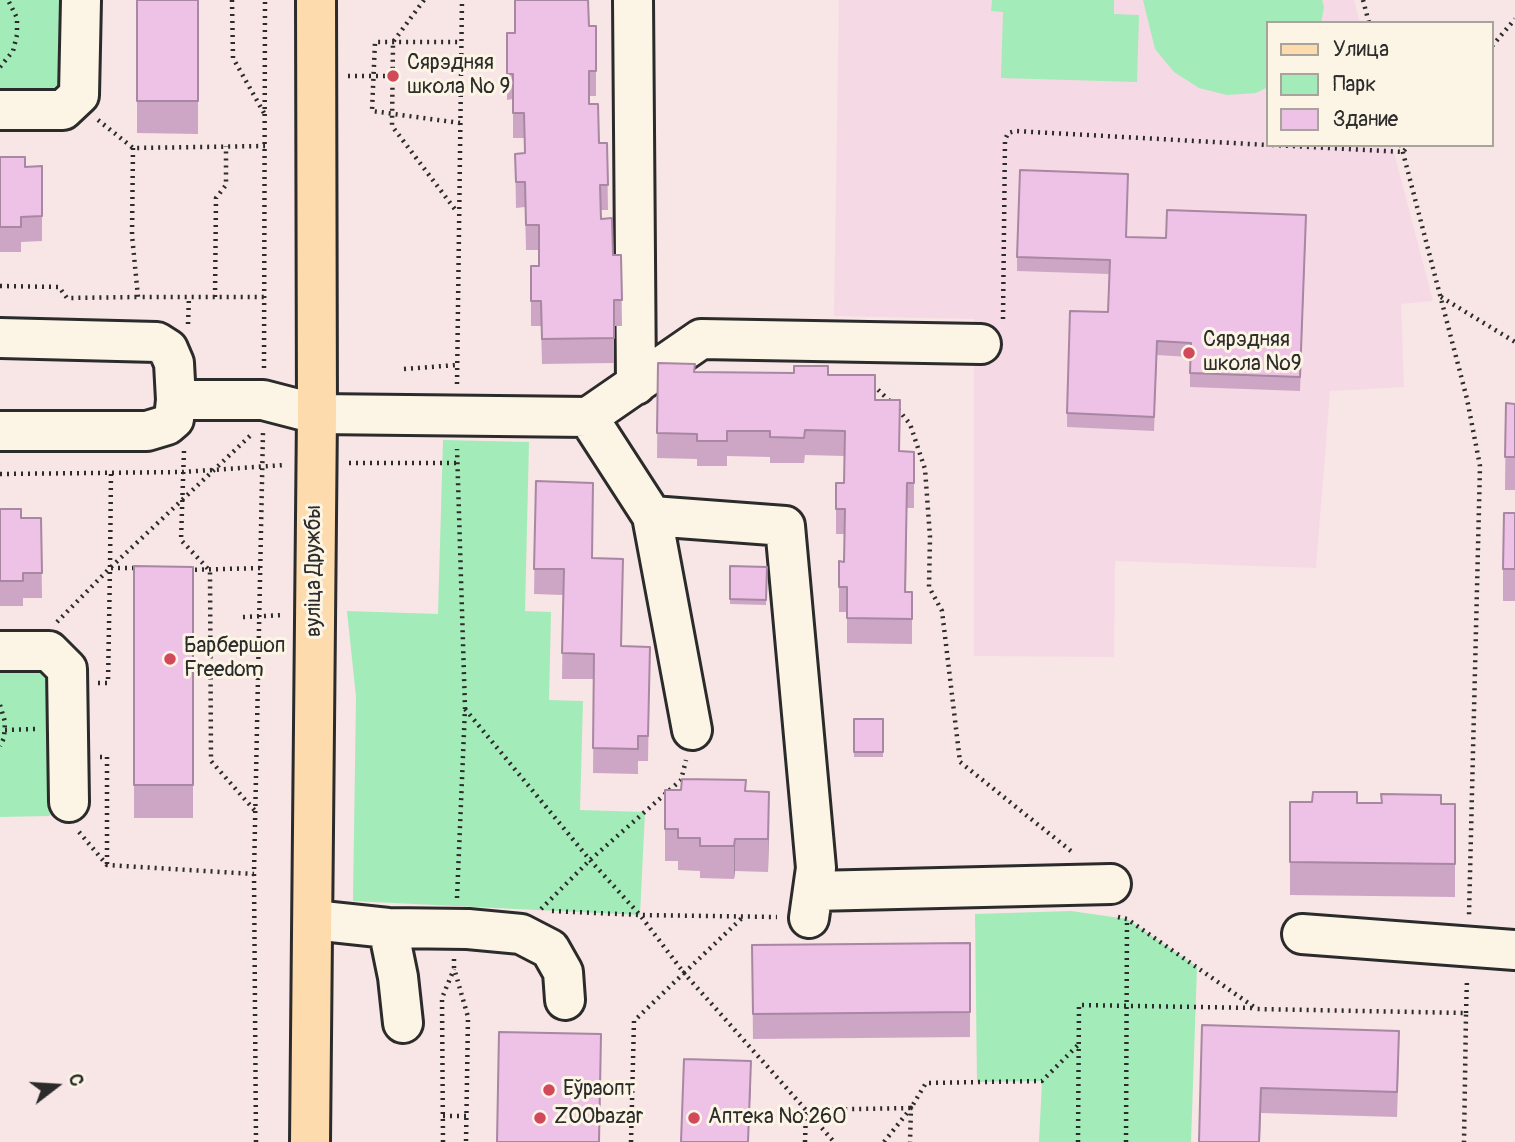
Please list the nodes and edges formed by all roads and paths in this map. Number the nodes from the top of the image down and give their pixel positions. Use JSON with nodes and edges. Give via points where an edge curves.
{"nodes":[{"id":1,"x":8,"y":0,"type":"edge"},
{"id":2,"x":81,"y":0,"type":"edge"},
{"id":3,"x":232,"y":0,"type":"edge"},
{"id":4,"x":265,"y":0,"type":"edge"},
{"id":5,"x":316,"y":0,"type":"edge"},
{"id":6,"x":424,"y":0,"type":"edge"},
{"id":7,"x":462,"y":0,"type":"edge"},
{"id":8,"x":634,"y":0,"type":"edge"},
{"id":9,"x":1363,"y":0,"type":"edge"},
{"id":10,"x":1515,"y":19,"type":"edge"},
{"id":11,"x":1368,"y":21,"type":"edge"},
{"id":12,"x":393,"y":42,"type":"junction"},
{"id":13,"x":461,"y":42,"type":"junction"},
{"id":14,"x":1494,"y":44,"type":"edge"},
{"id":15,"x":0,"y":67,"type":"edge"},
{"id":16,"x":373,"y":75,"type":"junction"},
{"id":17,"x":317,"y":76,"type":"junction"},
{"id":18,"x":393,"y":76,"type":"junction"},
{"id":19,"x":73,"y":100,"type":"junction"},
{"id":20,"x":0,"y":110,"type":"edge"},
{"id":21,"x":265,"y":114,"type":"junction"},
{"id":22,"x":392,"y":114,"type":"junction"},
{"id":23,"x":460,"y":123,"type":"junction"},
{"id":24,"x":1266,"y":145,"type":"edge"},
{"id":25,"x":226,"y":146,"type":"junction"},
{"id":26,"x":265,"y":146,"type":"junction"},
{"id":27,"x":1308,"y":147,"type":"edge"},
{"id":28,"x":1402,"y":147,"type":"edge"},
{"id":29,"x":1407,"y":147,"type":"edge"},
{"id":30,"x":133,"y":148,"type":"junction"},
{"id":31,"x":1403,"y":152,"type":"junction"},
{"id":32,"x":457,"y":213,"type":"junction"},
{"id":33,"x":0,"y":286,"type":"edge"},
{"id":34,"x":1440,"y":296,"type":"junction"},
{"id":35,"x":138,"y":297,"type":"junction"},
{"id":36,"x":189,"y":297,"type":"junction"},
{"id":37,"x":215,"y":297,"type":"junction"},
{"id":38,"x":264,"y":297,"type":"junction"},
{"id":39,"x":188,"y":335,"type":"dead end"},
{"id":40,"x":0,"y":338,"type":"edge"},
{"id":41,"x":845,"y":342,"type":"junction"},
{"id":42,"x":1515,"y":342,"type":"edge"},
{"id":43,"x":981,"y":344,"type":"joint"},
{"id":44,"x":457,"y":365,"type":"junction"},
{"id":45,"x":404,"y":369,"type":"dead end"},
{"id":46,"x":636,"y":385,"type":"junction"},
{"id":47,"x":176,"y":400,"type":"junction"},
{"id":48,"x":263,"y":400,"type":"junction"},
{"id":49,"x":317,"y":414,"type":"junction"},
{"id":50,"x":457,"y":415,"type":"junction"},
{"id":51,"x":589,"y":417,"type":"junction"},
{"id":52,"x":0,"y":431,"type":"edge"},
{"id":53,"x":184,"y":448,"type":"dead end"},
{"id":54,"x":316,"y":463,"type":"junction"},
{"id":55,"x":456,"y":463,"type":"junction"},
{"id":56,"x":262,"y":466,"type":"junction"},
{"id":57,"x":213,"y":471,"type":"junction"},
{"id":58,"x":183,"y":472,"type":"junction"},
{"id":59,"x":111,"y":473,"type":"junction"},
{"id":60,"x":0,"y":474,"type":"edge"},
{"id":61,"x":181,"y":500,"type":"junction"},
{"id":62,"x":652,"y":516,"type":"junction"},
{"id":63,"x":110,"y":568,"type":"junction"},
{"id":64,"x":260,"y":568,"type":"junction"},
{"id":65,"x":147,"y":569,"type":"edge"},
{"id":66,"x":185,"y":570,"type":"edge"},
{"id":67,"x":210,"y":570,"type":"junction"},
{"id":68,"x":15,"y":651,"type":"edge"},
{"id":69,"x":67,"y":683,"type":"junction"},
{"id":70,"x":0,"y":705,"type":"edge"},
{"id":71,"x":465,"y":708,"type":"junction"},
{"id":72,"x":692,"y":730,"type":"joint"},
{"id":73,"x":0,"y":747,"type":"edge"},
{"id":74,"x":69,"y":802,"type":"joint"},
{"id":75,"x":256,"y":812,"type":"junction"},
{"id":76,"x":590,"y":860,"type":"junction"},
{"id":77,"x":254,"y":874,"type":"junction"},
{"id":78,"x":1114,"y":900,"type":"junction"},
{"id":79,"x":811,"y":904,"type":"junction"},
{"id":80,"x":528,"y":909,"type":"dead end"},
{"id":81,"x":540,"y":910,"type":"junction"},
{"id":82,"x":640,"y":915,"type":"junction"},
{"id":83,"x":744,"y":916,"type":"junction"},
{"id":84,"x":1468,"y":917,"type":"dead end"},
{"id":85,"x":1127,"y":919,"type":"junction"},
{"id":86,"x":313,"y":920,"type":"junction"},
{"id":87,"x":388,"y":928,"type":"junction"},
{"id":88,"x":455,"y":929,"type":"junction"},
{"id":89,"x":1302,"y":934,"type":"dead end"},
{"id":90,"x":1515,"y":950,"type":"edge"},
{"id":91,"x":454,"y":968,"type":"junction"},
{"id":92,"x":1467,"y":972,"type":"dead end"},
{"id":93,"x":684,"y":973,"type":"junction"},
{"id":94,"x":565,"y":1000,"type":"dead end"},
{"id":95,"x":1257,"y":1009,"type":"junction"},
{"id":96,"x":1466,"y":1013,"type":"junction"},
{"id":97,"x":403,"y":1023,"type":"dead end"},
{"id":98,"x":1079,"y":1044,"type":"junction"},
{"id":99,"x":911,"y":1108,"type":"junction"},
{"id":100,"x":806,"y":1110,"type":"junction"},
{"id":101,"x":443,"y":1116,"type":"junction"},
{"id":102,"x":467,"y":1116,"type":"junction"},
{"id":103,"x":256,"y":1142,"type":"edge"},
{"id":104,"x":310,"y":1142,"type":"edge"},
{"id":105,"x":443,"y":1142,"type":"edge"},
{"id":106,"x":466,"y":1142,"type":"edge"},
{"id":107,"x":631,"y":1142,"type":"edge"},
{"id":108,"x":805,"y":1142,"type":"edge"},
{"id":109,"x":834,"y":1142,"type":"edge"},
{"id":110,"x":884,"y":1142,"type":"edge"},
{"id":111,"x":910,"y":1142,"type":"edge"},
{"id":112,"x":1077,"y":1142,"type":"edge"},
{"id":113,"x":1126,"y":1142,"type":"edge"},
{"id":114,"x":1464,"y":1142,"type":"edge"}],
"edges":[{"from":1,"to":15,"type":"path","via":[[17,18],[17,35],[13,51]]},
{"from":2,"to":19,"type":"street","via":[[79,95]]},
{"from":3,"to":21,"type":"path","via":[[233,58]]},
{"from":4,"to":21,"type":"path"},
{"from":5,"to":17,"type":"main road","name":"вуліца Дружбы"},
{"from":6,"to":12,"type":"path"},
{"from":7,"to":13,"type":"path"},
{"from":8,"to":46,"type":"street"},
{"from":9,"to":11,"type":"path"},
{"from":10,"to":14,"type":"path"},
{"from":12,"to":13,"type":"path"},
{"from":12,"to":16,"type":"path","via":[[375,42]]},
{"from":12,"to":18,"type":"path"},
{"from":13,"to":23,"type":"path"},
{"from":16,"to":17,"type":"path"},
{"from":16,"to":18,"type":"path"},
{"from":16,"to":22,"type":"path","via":[[372,111]]},
{"from":17,"to":49,"type":"main road","name":"вуліца Дружбы"},
{"from":18,"to":22,"type":"path"},
{"from":19,"to":20,"type":"street","via":[[62,110]]},
{"from":19,"to":30,"type":"path"},
{"from":21,"to":26,"type":"path"},
{"from":22,"to":23,"type":"path"},
{"from":22,"to":32,"type":"path","via":[[392,126]]},
{"from":23,"to":32,"type":"path"},
{"from":24,"to":43,"type":"path","via":[[1008,133],[1002,344]]},
{"from":25,"to":26,"type":"path"},
{"from":25,"to":30,"type":"path"},
{"from":25,"to":37,"type":"path","via":[[226,185],[216,198]]},
{"from":26,"to":38,"type":"path"},
{"from":27,"to":31,"type":"path"},
{"from":28,"to":31,"type":"path"},
{"from":29,"to":31,"type":"path"},
{"from":30,"to":35,"type":"path","via":[[132,235]]},
{"from":31,"to":34,"type":"path"},
{"from":32,"to":44,"type":"path"},
{"from":33,"to":35,"type":"path","via":[[59,286],[66,298]]},
{"from":34,"to":42,"type":"path"},
{"from":34,"to":84,"type":"path","via":[[1480,466]]},
{"from":35,"to":36,"type":"path"},
{"from":36,"to":37,"type":"path"},
{"from":36,"to":39,"type":"path"},
{"from":37,"to":38,"type":"path"},
{"from":38,"to":48,"type":"path"},
{"from":40,"to":47,"type":"street","via":[[157,342],[174,363]]},
{"from":41,"to":43,"type":"street"},
{"from":41,"to":46,"type":"street","via":[[701,339]]},
{"from":41,"to":78,"type":"path","via":[[856,369],[910,424],[925,469],[929,587],[942,611],[960,762]]},
{"from":44,"to":45,"type":"path"},
{"from":44,"to":50,"type":"path"},
{"from":46,"to":51,"type":"street"},
{"from":47,"to":48,"type":"street"},
{"from":47,"to":52,"type":"street","via":[[174,419],[147,430]]},
{"from":48,"to":49,"type":"street"},
{"from":49,"to":50,"type":"street"},
{"from":49,"to":54,"type":"main road","name":"вуліца Дружбы"},
{"from":50,"to":51,"type":"street"},
{"from":50,"to":55,"type":"path"},
{"from":51,"to":62,"type":"street"},
{"from":53,"to":58,"type":"path"},
{"from":54,"to":55,"type":"path"},
{"from":54,"to":56,"type":"path"},
{"from":54,"to":86,"type":"main road","name":"вуліца Дружбы"},
{"from":55,"to":71,"type":"path"},
{"from":56,"to":57,"type":"path"},
{"from":56,"to":57,"type":"path","via":[[263,424]]},
{"from":56,"to":64,"type":"path"},
{"from":57,"to":58,"type":"path"},
{"from":57,"to":61,"type":"path"},
{"from":58,"to":59,"type":"path"},
{"from":58,"to":61,"type":"path"},
{"from":59,"to":60,"type":"path"},
{"from":59,"to":63,"type":"path"},
{"from":61,"to":63,"type":"path"},
{"from":61,"to":67,"type":"path","via":[[181,540]]},
{"from":62,"to":72,"type":"street"},
{"from":62,"to":79,"type":"street","via":[[785,526],[816,868]]},
{"from":63,"to":65,"type":"path"},
{"from":63,"to":68,"type":"path"},
{"from":63,"to":69,"type":"path","via":[[108,683]]},
{"from":64,"to":67,"type":"path"},
{"from":64,"to":75,"type":"path"},
{"from":66,"to":67,"type":"path"},
{"from":67,"to":75,"type":"path","via":[[211,761]]},
{"from":68,"to":69,"type":"street","via":[[49,651],[67,669]]},
{"from":69,"to":74,"type":"street"},
{"from":70,"to":73,"type":"path","via":[[5,722]]},
{"from":71,"to":76,"type":"path"},
{"from":71,"to":88,"type":"path"},
{"from":72,"to":76,"type":"path","via":[[681,780]]},
{"from":74,"to":77,"type":"path","via":[[71,822],[107,865]]},
{"from":75,"to":77,"type":"path"},
{"from":76,"to":81,"type":"path"},
{"from":76,"to":82,"type":"path"},
{"from":77,"to":103,"type":"path"},
{"from":78,"to":79,"type":"street"},
{"from":78,"to":85,"type":"path"},
{"from":78,"to":85,"type":"path"},
{"from":79,"to":83,"type":"path"},
{"from":80,"to":81,"type":"path"},
{"from":81,"to":82,"type":"path"},
{"from":82,"to":83,"type":"path"},
{"from":82,"to":93,"type":"path"},
{"from":83,"to":93,"type":"path"},
{"from":85,"to":95,"type":"path"},
{"from":85,"to":113,"type":"path"},
{"from":86,"to":87,"type":"street"},
{"from":86,"to":104,"type":"main road","name":"вуліца Дружбы"},
{"from":87,"to":88,"type":"street"},
{"from":87,"to":97,"type":"street"},
{"from":88,"to":91,"type":"path"},
{"from":88,"to":94,"type":"street","via":[[521,934],[550,949],[563,972]]},
{"from":89,"to":90,"type":"street"},
{"from":91,"to":101,"type":"path","via":[[442,999]]},
{"from":91,"to":102,"type":"path","via":[[468,1017]]},
{"from":92,"to":96,"type":"path"},
{"from":93,"to":100,"type":"path"},
{"from":93,"to":107,"type":"path","via":[[634,1021]]},
{"from":95,"to":96,"type":"path"},
{"from":95,"to":98,"type":"path","via":[[1079,1005]]},
{"from":96,"to":114,"type":"path"},
{"from":98,"to":99,"type":"path","via":[[1042,1081],[926,1083]]},
{"from":98,"to":112,"type":"path"},
{"from":99,"to":100,"type":"path"},
{"from":99,"to":110,"type":"path"},
{"from":99,"to":111,"type":"path"},
{"from":100,"to":108,"type":"path"},
{"from":100,"to":109,"type":"path"},
{"from":101,"to":102,"type":"path"},
{"from":101,"to":105,"type":"path"},
{"from":102,"to":106,"type":"path"}]}
